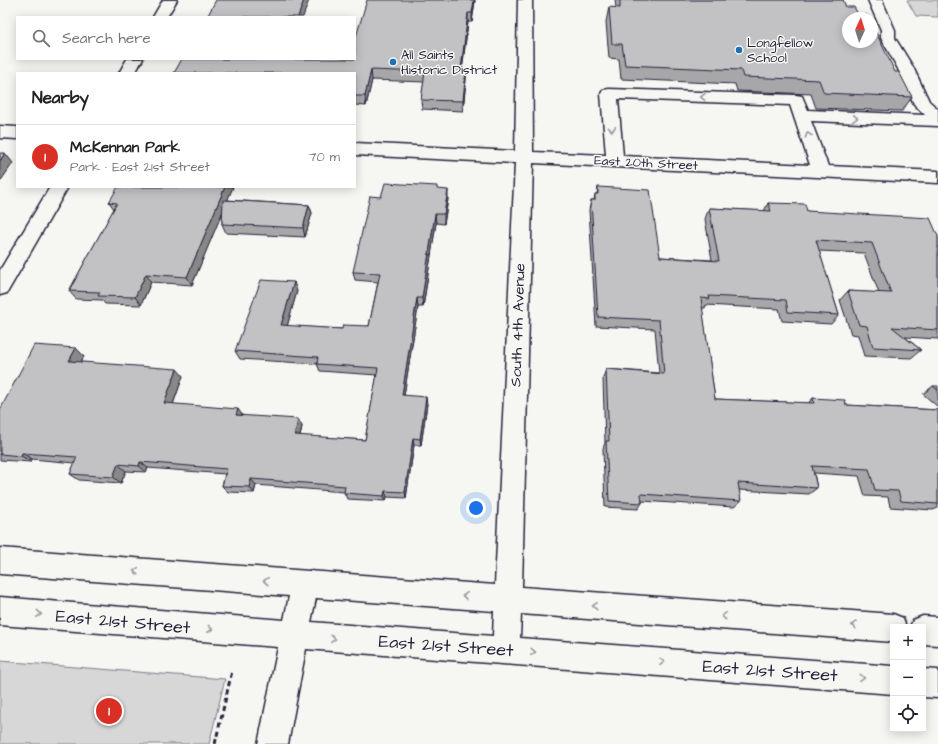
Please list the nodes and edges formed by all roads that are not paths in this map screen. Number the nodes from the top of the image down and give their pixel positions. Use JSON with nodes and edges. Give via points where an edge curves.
{"nodes":[{"id":1,"x":170,"y":0,"type":"edge"},
{"id":2,"x":525,"y":0,"type":"edge"},
{"id":3,"x":875,"y":0,"type":"edge"},
{"id":4,"x":161,"y":16,"type":"edge"},
{"id":5,"x":134,"y":60,"type":"edge"},
{"id":6,"x":128,"y":72,"type":"edge"},
{"id":7,"x":802,"y":116,"type":"junction"},
{"id":8,"x":938,"y":117,"type":"edge"},
{"id":9,"x":938,"y":121,"type":"edge"},
{"id":10,"x":0,"y":132,"type":"edge"},
{"id":11,"x":16,"y":133,"type":"edge"},
{"id":12,"x":356,"y":149,"type":"edge"},
{"id":13,"x":524,"y":157,"type":"junction"},
{"id":14,"x":616,"y":162,"type":"junction"},
{"id":15,"x":821,"y":172,"type":"junction"},
{"id":16,"x":938,"y":177,"type":"edge"},
{"id":17,"x":58,"y":188,"type":"edge"},
{"id":18,"x":0,"y":287,"type":"edge"},
{"id":19,"x":0,"y":561,"type":"edge"},
{"id":20,"x":305,"y":584,"type":"junction"},
{"id":21,"x":508,"y":600,"type":"junction"},
{"id":22,"x":0,"y":611,"type":"edge"},
{"id":23,"x":890,"y":628,"type":"edge"},
{"id":24,"x":926,"y":630,"type":"edge"},
{"id":25,"x":938,"y":632,"type":"edge"},
{"id":26,"x":294,"y":636,"type":"junction"},
{"id":27,"x":506,"y":650,"type":"junction"},
{"id":28,"x":890,"y":680,"type":"edge"},
{"id":29,"x":926,"y":683,"type":"edge"},
{"id":30,"x":938,"y":684,"type":"edge"},
{"id":31,"x":273,"y":744,"type":"edge"}],
"edges":[{"from":1,"to":4,"type":"street"},
{"from":2,"to":13,"type":"street","name":"South 4th Avenue"},
{"from":3,"to":8,"type":"street","via":[[888,30],[888,38],[922,104]]},
{"from":5,"to":6,"type":"street"},
{"from":7,"to":9,"type":"street","one_way":true},
{"from":7,"to":14,"type":"street","one_way":true,"via":[[796,100],[609,94]]},
{"from":15,"to":7,"type":"street","one_way":true},
{"from":10,"to":11,"type":"street"},
{"from":12,"to":13,"type":"street","name":"East 20th Street"},
{"from":13,"to":14,"type":"street","name":"East 20th Street"},
{"from":13,"to":21,"type":"street","name":"South 4th Avenue"},
{"from":14,"to":15,"type":"street","name":"East 20th Street"},
{"from":15,"to":16,"type":"street","name":"East 20th Street"},
{"from":17,"to":18,"type":"street"},
{"from":20,"to":19,"type":"street","one_way":true},
{"from":21,"to":20,"type":"street","one_way":true},
{"from":20,"to":26,"type":"street"},
{"from":23,"to":21,"type":"street","one_way":true},
{"from":21,"to":27,"type":"street","name":"South 4th Avenue"},
{"from":22,"to":26,"type":"street","name":"East 21st Street","one_way":true},
{"from":24,"to":25,"type":"street"},
{"from":26,"to":27,"type":"street","name":"East 21st Street","one_way":true},
{"from":26,"to":31,"type":"street"},
{"from":27,"to":28,"type":"street","name":"East 21st Street","one_way":true},
{"from":29,"to":30,"type":"street"}]}
